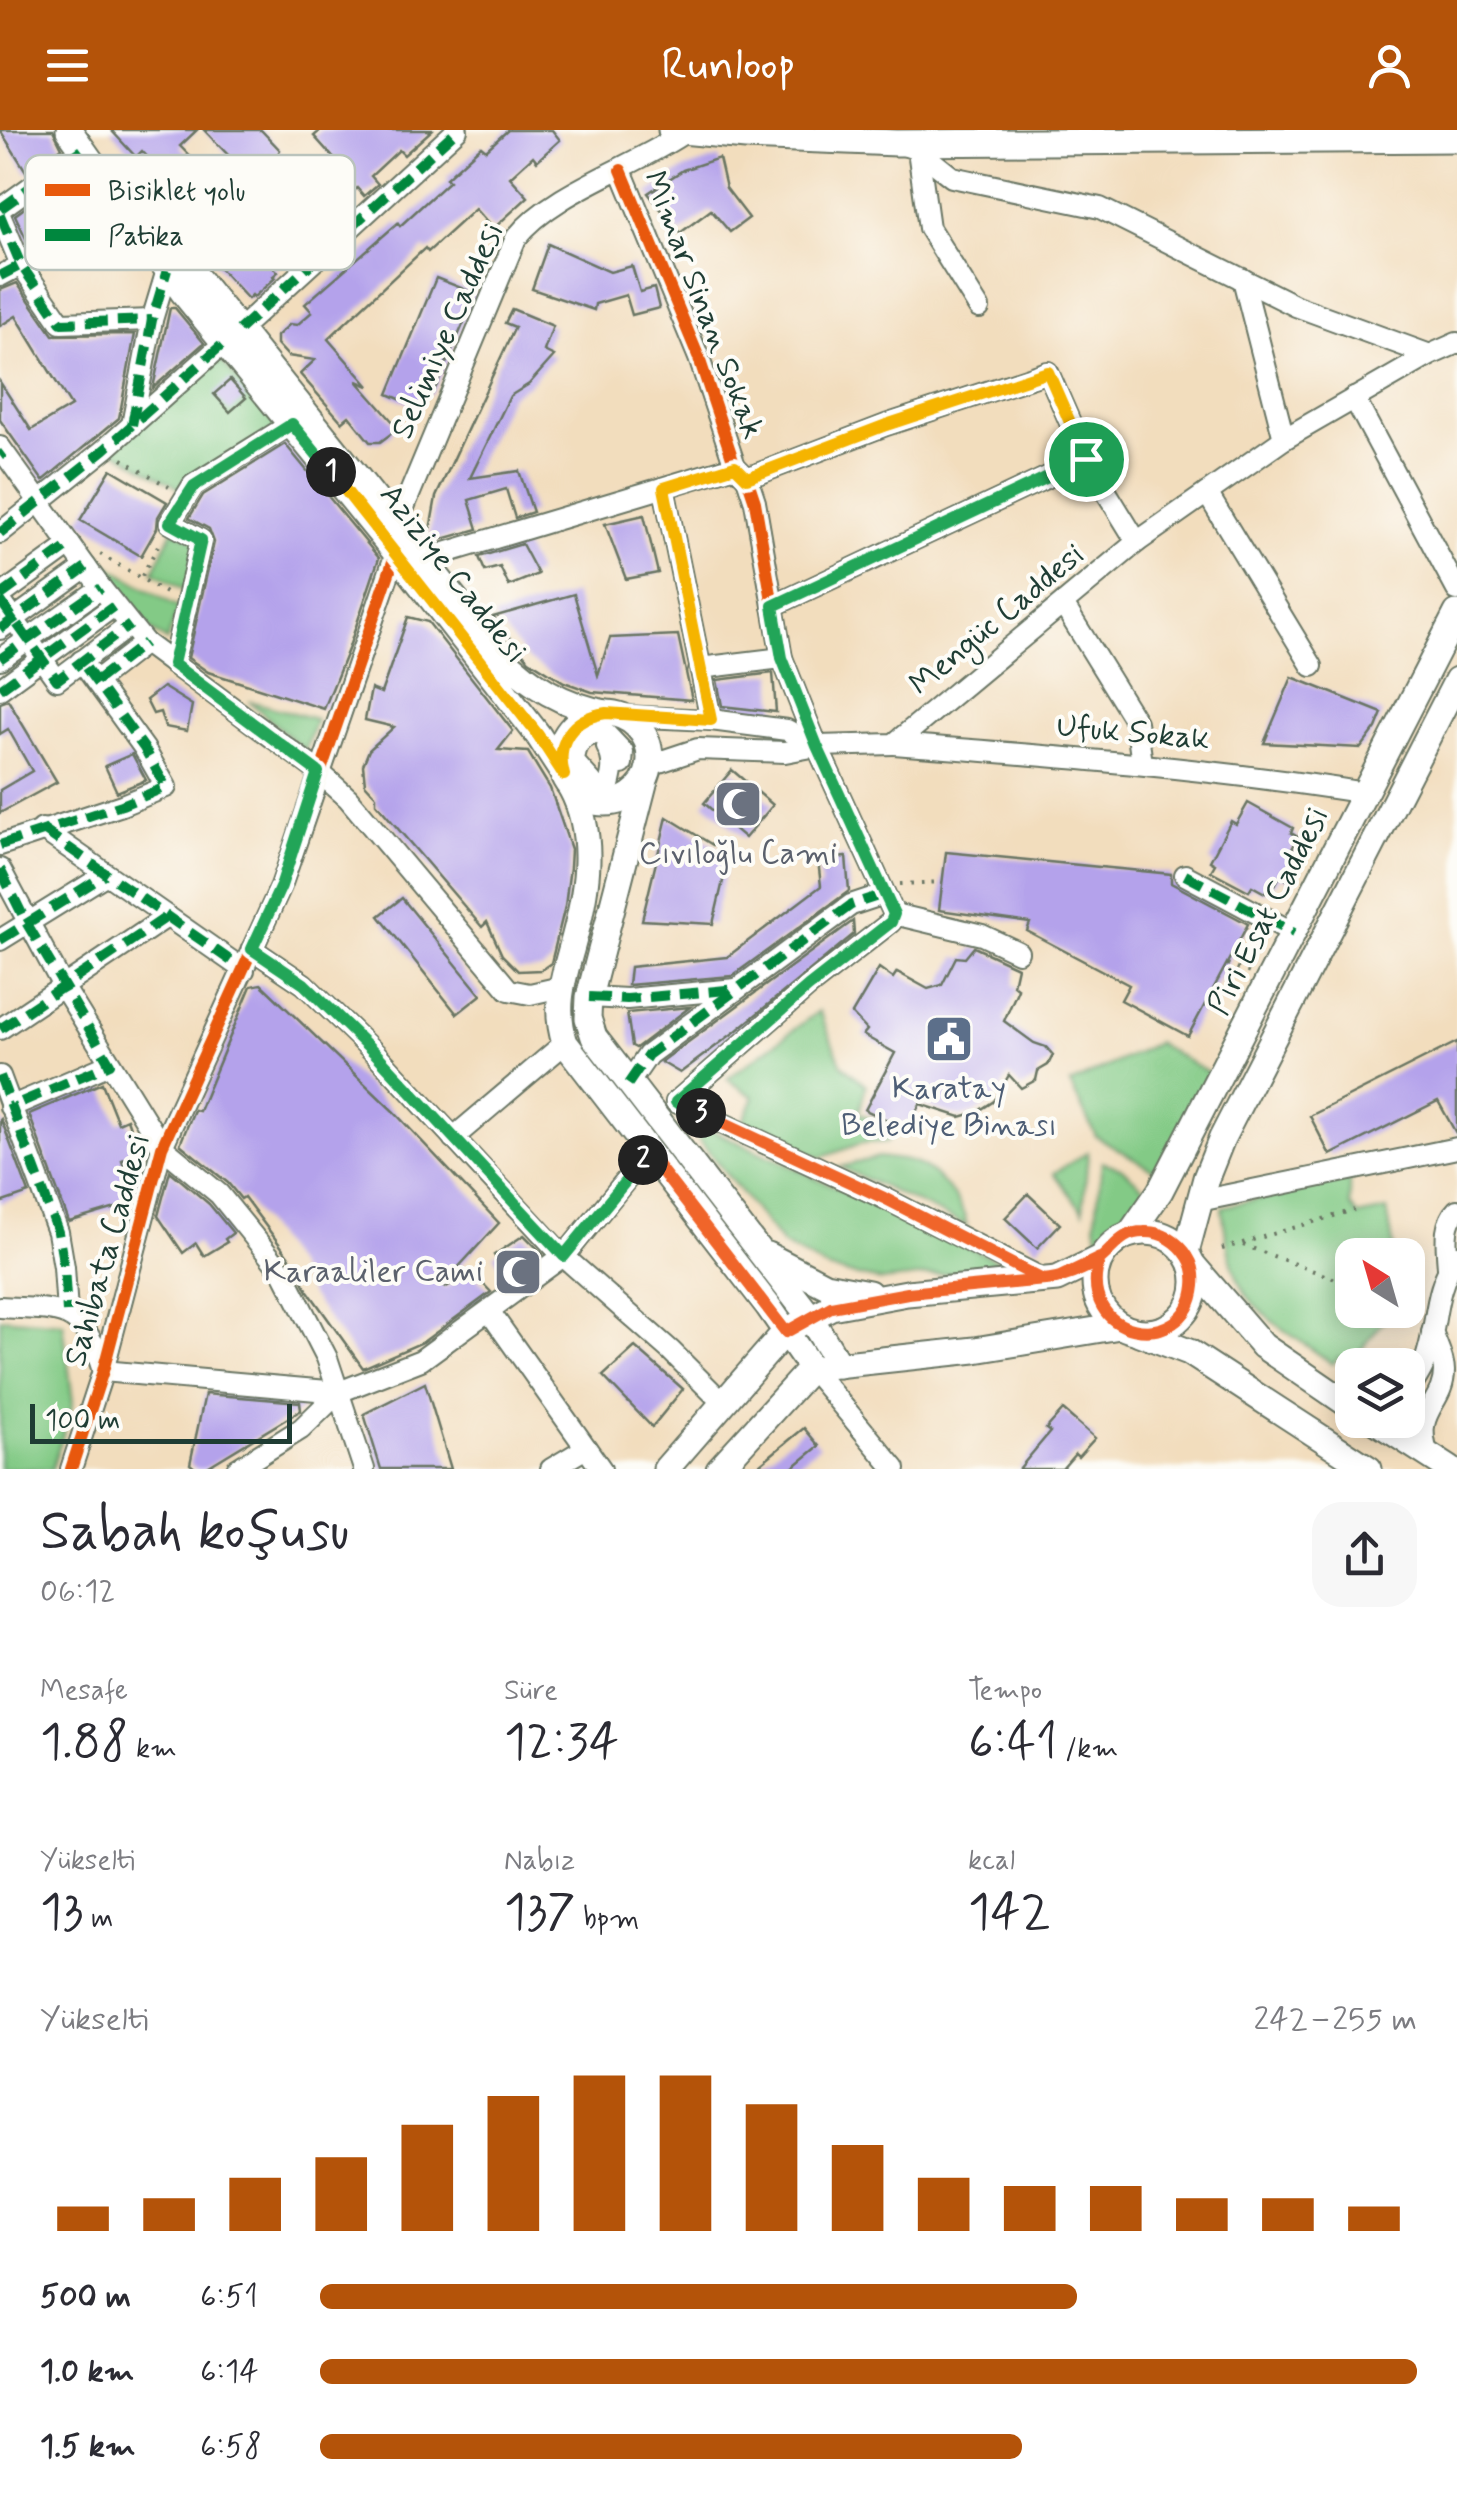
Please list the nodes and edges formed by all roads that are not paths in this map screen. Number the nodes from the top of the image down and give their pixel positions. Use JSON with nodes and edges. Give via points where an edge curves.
{"nodes":[{"id":1,"x":456,"y":130,"type":"edge"},
{"id":2,"x":681,"y":131,"type":"edge"},
{"id":3,"x":80,"y":137,"type":"edge"},
{"id":4,"x":1457,"y":140,"type":"edge"},
{"id":5,"x":908,"y":146,"type":"junction"},
{"id":6,"x":61,"y":155,"type":"edge"},
{"id":7,"x":621,"y":170,"type":"junction"},
{"id":8,"x":25,"y":189,"type":"edge"},
{"id":9,"x":0,"y":212,"type":"edge"},
{"id":10,"x":355,"y":223,"type":"edge"},
{"id":11,"x":21,"y":265,"type":"junction"},
{"id":12,"x":167,"y":270,"type":"joint"},
{"id":13,"x":187,"y":270,"type":"edge"},
{"id":14,"x":304,"y":270,"type":"edge"},
{"id":15,"x":0,"y":276,"type":"edge"},
{"id":16,"x":1242,"y":279,"type":"junction"},
{"id":17,"x":979,"y":308,"type":"dead end"},
{"id":18,"x":152,"y":320,"type":"junction"},
{"id":19,"x":232,"y":336,"type":"junction"},
{"id":20,"x":1457,"y":343,"type":"edge"},
{"id":21,"x":1430,"y":354,"type":"junction"},
{"id":22,"x":1354,"y":398,"type":"junction"},
{"id":23,"x":292,"y":424,"type":"junction"},
{"id":24,"x":132,"y":425,"type":"junction"},
{"id":25,"x":1284,"y":439,"type":"junction"},
{"id":26,"x":1,"y":452,"type":"edge"},
{"id":27,"x":1086,"y":459,"type":"junction"},
{"id":28,"x":741,"y":472,"type":"junction"},
{"id":29,"x":664,"y":488,"type":"junction"},
{"id":30,"x":1207,"y":492,"type":"junction"},
{"id":31,"x":39,"y":504,"type":"junction"},
{"id":32,"x":398,"y":524,"type":"junction"},
{"id":33,"x":0,"y":532,"type":"edge"},
{"id":34,"x":1137,"y":542,"type":"junction"},
{"id":35,"x":396,"y":552,"type":"junction"},
{"id":36,"x":82,"y":554,"type":"junction"},
{"id":37,"x":425,"y":559,"type":"junction"},
{"id":38,"x":101,"y":588,"type":"junction"},
{"id":39,"x":1457,"y":590,"type":"edge"},
{"id":40,"x":0,"y":598,"type":"edge"},
{"id":41,"x":1063,"y":604,"type":"junction"},
{"id":42,"x":114,"y":606,"type":"junction"},
{"id":43,"x":773,"y":606,"type":"junction"},
{"id":44,"x":1457,"y":613,"type":"edge"},
{"id":45,"x":7,"y":624,"type":"edge"},
{"id":46,"x":130,"y":626,"type":"junction"},
{"id":47,"x":28,"y":639,"type":"junction"},
{"id":48,"x":145,"y":643,"type":"junction"},
{"id":49,"x":782,"y":658,"type":"junction"},
{"id":50,"x":0,"y":659,"type":"edge"},
{"id":51,"x":42,"y":659,"type":"junction"},
{"id":52,"x":82,"y":661,"type":"junction"},
{"id":53,"x":173,"y":664,"type":"junction"},
{"id":54,"x":1312,"y":666,"type":"dead end"},
{"id":55,"x":700,"y":668,"type":"junction"},
{"id":56,"x":1457,"y":680,"type":"edge"},
{"id":57,"x":96,"y":681,"type":"junction"},
{"id":58,"x":0,"y":689,"type":"edge"},
{"id":59,"x":614,"y":715,"type":"junction"},
{"id":60,"x":711,"y":720,"type":"junction"},
{"id":61,"x":894,"y":744,"type":"junction"},
{"id":62,"x":817,"y":746,"type":"junction"},
{"id":63,"x":1142,"y":763,"type":"junction"},
{"id":64,"x":622,"y":764,"type":"dead end"},
{"id":65,"x":318,"y":772,"type":"junction"},
{"id":66,"x":647,"y":772,"type":"junction"},
{"id":67,"x":574,"y":776,"type":"junction"},
{"id":68,"x":1366,"y":793,"type":"junction"},
{"id":69,"x":600,"y":802,"type":"junction"},
{"id":70,"x":42,"y":829,"type":"junction"},
{"id":71,"x":0,"y":845,"type":"edge"},
{"id":72,"x":0,"y":869,"type":"edge"},
{"id":73,"x":105,"y":875,"type":"junction"},
{"id":74,"x":1185,"y":875,"type":"dead end"},
{"id":75,"x":882,"y":890,"type":"junction"},
{"id":76,"x":894,"y":914,"type":"junction"},
{"id":77,"x":165,"y":918,"type":"junction"},
{"id":78,"x":26,"y":922,"type":"junction"},
{"id":79,"x":1294,"y":933,"type":"junction"},
{"id":80,"x":0,"y":940,"type":"edge"},
{"id":81,"x":252,"y":949,"type":"junction"},
{"id":82,"x":1018,"y":952,"type":"dead end"},
{"id":83,"x":244,"y":970,"type":"junction"},
{"id":84,"x":561,"y":987,"type":"junction"},
{"id":85,"x":64,"y":988,"type":"junction"},
{"id":86,"x":738,"y":988,"type":"junction"},
{"id":87,"x":589,"y":997,"type":"junction"},
{"id":88,"x":0,"y":1029,"type":"edge"},
{"id":89,"x":565,"y":1043,"type":"junction"},
{"id":90,"x":110,"y":1064,"type":"junction"},
{"id":91,"x":0,"y":1076,"type":"edge"},
{"id":92,"x":628,"y":1084,"type":"junction"},
{"id":93,"x":10,"y":1107,"type":"junction"},
{"id":94,"x":454,"y":1138,"type":"junction"},
{"id":95,"x":162,"y":1147,"type":"junction"},
{"id":96,"x":1457,"y":1148,"type":"edge"},
{"id":97,"x":648,"y":1153,"type":"junction"},
{"id":98,"x":1199,"y":1201,"type":"junction"},
{"id":99,"x":1457,"y":1210,"type":"edge"},
{"id":100,"x":1130,"y":1234,"type":"junction"},
{"id":101,"x":756,"y":1248,"type":"junction"},
{"id":102,"x":564,"y":1256,"type":"junction"},
{"id":103,"x":1100,"y":1258,"type":"junction"},
{"id":104,"x":1189,"y":1258,"type":"junction"},
{"id":105,"x":1453,"y":1262,"type":"edge"},
{"id":106,"x":1043,"y":1280,"type":"junction"},
{"id":107,"x":888,"y":1296,"type":"junction"},
{"id":108,"x":0,"y":1307,"type":"edge"},
{"id":109,"x":489,"y":1311,"type":"junction"},
{"id":110,"x":66,"y":1312,"type":"junction"},
{"id":111,"x":810,"y":1318,"type":"junction"},
{"id":112,"x":1128,"y":1328,"type":"junction"},
{"id":113,"x":1431,"y":1330,"type":"junction"},
{"id":114,"x":786,"y":1332,"type":"junction"},
{"id":115,"x":1425,"y":1356,"type":"edge"},
{"id":116,"x":839,"y":1365,"type":"junction"},
{"id":117,"x":811,"y":1368,"type":"junction"},
{"id":118,"x":103,"y":1371,"type":"junction"},
{"id":119,"x":339,"y":1392,"type":"junction"},
{"id":120,"x":1335,"y":1395,"type":"edge"},
{"id":121,"x":724,"y":1404,"type":"junction"},
{"id":122,"x":1402,"y":1438,"type":"edge"},
{"id":123,"x":586,"y":1448,"type":"junction"},
{"id":124,"x":1439,"y":1462,"type":"edge"},
{"id":125,"x":71,"y":1469,"type":"edge"},
{"id":126,"x":237,"y":1469,"type":"edge"},
{"id":127,"x":364,"y":1469,"type":"edge"},
{"id":128,"x":551,"y":1469,"type":"edge"},
{"id":129,"x":602,"y":1469,"type":"edge"},
{"id":130,"x":666,"y":1469,"type":"edge"},
{"id":131,"x":720,"y":1469,"type":"edge"},
{"id":132,"x":896,"y":1469,"type":"edge"},
{"id":133,"x":1369,"y":1469,"type":"edge"}],
"edges":[{"from":1,"to":10,"type":"street"},
{"from":2,"to":5,"type":"main road"},
{"from":2,"to":7,"type":"street","name":"Selimiye Caddesi"},
{"from":3,"to":6,"type":"street"},
{"from":4,"to":5,"type":"main road"},
{"from":5,"to":16,"type":"street","via":[[964,180],[1100,208]]},
{"from":5,"to":17,"type":"street","via":[[929,228]]},
{"from":7,"to":28,"type":"street","name":"Mimar Sinan Sokak"},
{"from":7,"to":32,"type":"street","name":"Selimiye Caddesi","via":[[540,213],[516,238]]},
{"from":8,"to":9,"type":"street"},
{"from":9,"to":11,"type":"street"},
{"from":11,"to":15,"type":"street"},
{"from":11,"to":18,"type":"street","via":[[61,323]]},
{"from":12,"to":18,"type":"street"},
{"from":12,"to":19,"type":"main road","name":"Aziziye Caddesi"},
{"from":13,"to":19,"type":"main road","name":"Aziziye Caddesi"},
{"from":14,"to":19,"type":"street"},
{"from":16,"to":21,"type":"street","via":[[1296,306]]},
{"from":16,"to":25,"type":"street"},
{"from":18,"to":24,"type":"street"},
{"from":19,"to":23,"type":"main road","name":"Aziziye Caddesi"},
{"from":19,"to":24,"type":"street"},
{"from":19,"to":32,"type":"main road","name":"Aziziye Caddesi"},
{"from":20,"to":21,"type":"street","name":"Mengüc Caddesi"},
{"from":21,"to":22,"type":"street","name":"Mengüc Caddesi"},
{"from":22,"to":25,"type":"street","name":"Mengüc Caddesi"},
{"from":22,"to":39,"type":"street"},
{"from":23,"to":35,"type":"main road","name":"Aziziye Caddesi"},
{"from":23,"to":53,"type":"street","via":[[200,481],[170,523],[201,540]]},
{"from":24,"to":31,"type":"street"},
{"from":25,"to":30,"type":"street","name":"Mengüc Caddesi"},
{"from":26,"to":31,"type":"street"},
{"from":27,"to":28,"type":"street","via":[[1048,372]]},
{"from":27,"to":34,"type":"street"},
{"from":27,"to":43,"type":"street"},
{"from":28,"to":29,"type":"street"},
{"from":28,"to":43,"type":"street","name":"Mimar Sinan Sokak","via":[[755,502]]},
{"from":29,"to":37,"type":"street"},
{"from":29,"to":55,"type":"street"},
{"from":30,"to":34,"type":"street","name":"Mengüc Caddesi"},
{"from":30,"to":54,"type":"street"},
{"from":31,"to":33,"type":"street"},
{"from":31,"to":36,"type":"street"},
{"from":32,"to":37,"type":"main road","name":"Aziziye Caddesi"},
{"from":34,"to":41,"type":"street","name":"Mengüc Caddesi"},
{"from":35,"to":65,"type":"street"},
{"from":35,"to":67,"type":"main road","name":"Aziziye Caddesi"},
{"from":36,"to":38,"type":"street"},
{"from":36,"to":40,"type":"street"},
{"from":36,"to":45,"type":"street"},
{"from":37,"to":59,"type":"main road","name":"Aziziye Caddesi","via":[[521,676],[572,706]]},
{"from":38,"to":42,"type":"street"},
{"from":38,"to":47,"type":"street"},
{"from":40,"to":45,"type":"street"},
{"from":41,"to":61,"type":"street","name":"Mengüc Caddesi"},
{"from":41,"to":63,"type":"street","via":[[1136,722]]},
{"from":42,"to":46,"type":"street"},
{"from":42,"to":51,"type":"street"},
{"from":43,"to":49,"type":"street","name":"Mimar Sinan Sokak"},
{"from":44,"to":68,"type":"main road","name":"Piri Esat Caddesi"},
{"from":45,"to":47,"type":"street"},
{"from":46,"to":48,"type":"street"},
{"from":46,"to":52,"type":"street"},
{"from":47,"to":50,"type":"street"},
{"from":47,"to":51,"type":"street"},
{"from":48,"to":53,"type":"street"},
{"from":48,"to":57,"type":"street"},
{"from":49,"to":55,"type":"street"},
{"from":49,"to":62,"type":"street","name":"Mimar Sinan Sokak"},
{"from":51,"to":52,"type":"street","via":[[56,680]]},
{"from":51,"to":58,"type":"street"},
{"from":52,"to":57,"type":"street"},
{"from":53,"to":65,"type":"street"},
{"from":55,"to":60,"type":"street"},
{"from":56,"to":98,"type":"main road","name":"Piri Esat Caddesi","via":[[1222,1138]]},
{"from":57,"to":70,"type":"street","via":[[166,787]]},
{"from":59,"to":60,"type":"street"},
{"from":59,"to":66,"type":"main road","via":[[644,736]]},
{"from":59,"to":67,"type":"main road","via":[[591,716],[568,734],[560,761]]},
{"from":60,"to":62,"type":"street","via":[[787,730]]},
{"from":61,"to":62,"type":"street","name":"Mengüc Caddesi"},
{"from":61,"to":63,"type":"street","name":"Ufuk Sokak"},
{"from":62,"to":66,"type":"street","name":"Mengüc Caddesi","via":[[785,752],[698,749]]},
{"from":62,"to":75,"type":"street","name":"Mimar Sinan Sokak"},
{"from":63,"to":68,"type":"street","name":"Ufuk Sokak"},
{"from":64,"to":69,"type":"street","via":[[622,752],[606,734],[594,733],[575,748],[574,762]]},
{"from":65,"to":81,"type":"street","name":"Sahibata Caddesi","via":[[281,886]]},
{"from":65,"to":84,"type":"street","via":[[348,798],[508,990],[530,994]]},
{"from":66,"to":69,"type":"main road","via":[[624,799]]},
{"from":66,"to":87,"type":"main road"},
{"from":67,"to":69,"type":"main road","via":[[582,797]]},
{"from":67,"to":69,"type":"street","via":[[591,746],[605,744],[612,772]]},
{"from":67,"to":84,"type":"main road","name":"Aziziye Caddesi","via":[[587,872]]},
{"from":68,"to":79,"type":"main road","name":"Piri Esat Caddesi"},
{"from":70,"to":71,"type":"street"},
{"from":70,"to":73,"type":"street"},
{"from":72,"to":78,"type":"street"},
{"from":73,"to":77,"type":"street"},
{"from":73,"to":78,"type":"street"},
{"from":74,"to":79,"type":"street"},
{"from":75,"to":76,"type":"street","name":"Mimar Sinan Sokak"},
{"from":75,"to":86,"type":"street","via":[[851,905]]},
{"from":76,"to":82,"type":"street","via":[[982,935]]},
{"from":76,"to":106,"type":"street","via":[[676,1102]]},
{"from":77,"to":83,"type":"street"},
{"from":77,"to":85,"type":"street"},
{"from":78,"to":80,"type":"street"},
{"from":78,"to":85,"type":"street"},
{"from":79,"to":100,"type":"main road","name":"Piri Esat Caddesi","via":[[1160,1191]]},
{"from":81,"to":83,"type":"street","name":"Sahibata Caddesi"},
{"from":81,"to":94,"type":"street","via":[[304,984]]},
{"from":83,"to":95,"type":"street","name":"Sahibata Caddesi"},
{"from":84,"to":89,"type":"main road","name":"Aziziye Caddesi","via":[[558,1018]]},
{"from":85,"to":88,"type":"street"},
{"from":85,"to":90,"type":"street"},
{"from":86,"to":87,"type":"street"},
{"from":86,"to":92,"type":"street","via":[[648,1055]]},
{"from":87,"to":92,"type":"main road","via":[[594,1037]]},
{"from":89,"to":94,"type":"street"},
{"from":89,"to":97,"type":"main road"},
{"from":90,"to":93,"type":"street"},
{"from":90,"to":95,"type":"street"},
{"from":91,"to":93,"type":"street"},
{"from":92,"to":101,"type":"main road"},
{"from":93,"to":110,"type":"street","via":[[58,1232]]},
{"from":94,"to":102,"type":"street"},
{"from":95,"to":118,"type":"street","name":"Sahibata Caddesi"},
{"from":95,"to":119,"type":"street","via":[[220,1194],[284,1274]]},
{"from":96,"to":98,"type":"street"},
{"from":97,"to":102,"type":"street"},
{"from":97,"to":114,"type":"main road"},
{"from":98,"to":104,"type":"main road","name":"Piri Esat Caddesi"},
{"from":99,"to":105,"type":"street","via":[[1446,1229]]},
{"from":100,"to":103,"type":"main road"},
{"from":100,"to":104,"type":"main road","via":[[1161,1234]]},
{"from":101,"to":107,"type":"main road","via":[[825,1284]]},
{"from":101,"to":111,"type":"main road"},
{"from":102,"to":109,"type":"street"},
{"from":102,"to":121,"type":"street"},
{"from":103,"to":106,"type":"main road"},
{"from":103,"to":112,"type":"main road","via":[[1100,1304]]},
{"from":104,"to":112,"type":"main road","via":[[1194,1293],[1178,1320],[1150,1332]]},
{"from":104,"to":120,"type":"main road","via":[[1263,1346]]},
{"from":105,"to":113,"type":"street"},
{"from":106,"to":107,"type":"main road"},
{"from":107,"to":111,"type":"main road"},
{"from":108,"to":110,"type":"street"},
{"from":109,"to":119,"type":"street","via":[[422,1360]]},
{"from":109,"to":123,"type":"street"},
{"from":110,"to":118,"type":"street","via":[[84,1328]]},
{"from":111,"to":114,"type":"main road"},
{"from":111,"to":116,"type":"main road"},
{"from":112,"to":116,"type":"main road"},
{"from":112,"to":133,"type":"main road","via":[[1189,1352]]},
{"from":113,"to":115,"type":"street"},
{"from":113,"to":124,"type":"street","via":[[1444,1368],[1423,1427]]},
{"from":114,"to":117,"type":"main road"},
{"from":114,"to":121,"type":"main road"},
{"from":116,"to":117,"type":"main road"},
{"from":117,"to":131,"type":"main road"},
{"from":117,"to":132,"type":"street"},
{"from":118,"to":119,"type":"street"},
{"from":118,"to":125,"type":"street","name":"Sahibata Caddesi"},
{"from":119,"to":126,"type":"street","via":[[301,1428]]},
{"from":119,"to":127,"type":"street"},
{"from":121,"to":130,"type":"main road"},
{"from":122,"to":124,"type":"main road"},
{"from":123,"to":128,"type":"street"},
{"from":123,"to":129,"type":"street"}]}
